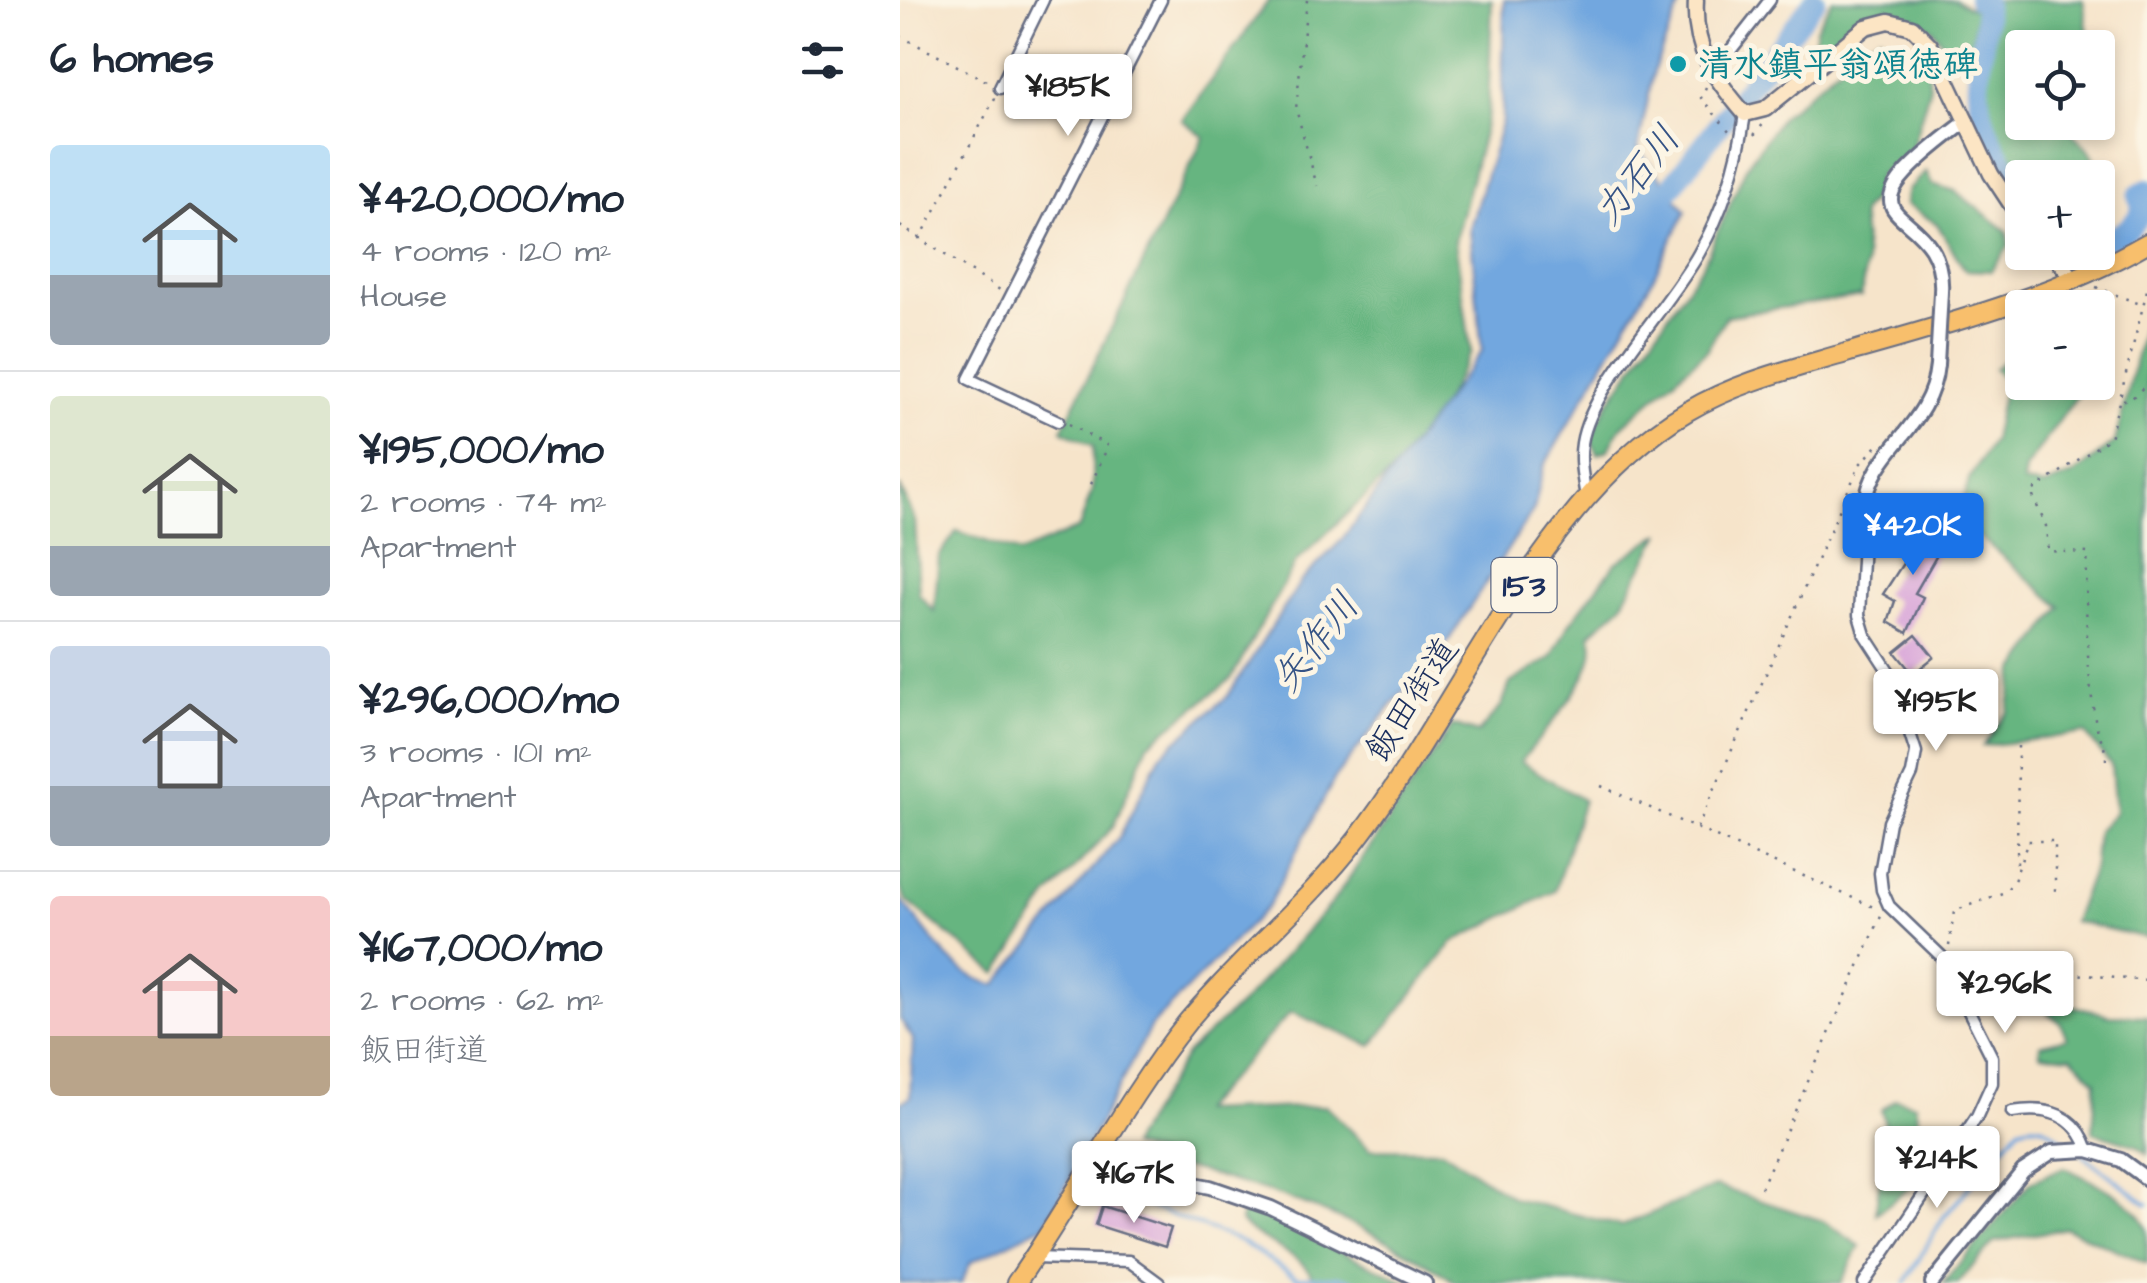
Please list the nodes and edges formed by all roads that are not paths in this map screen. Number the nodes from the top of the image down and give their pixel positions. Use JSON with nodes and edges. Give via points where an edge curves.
{"nodes":[{"id":1,"x":1043,"y":0,"type":"edge"},
{"id":2,"x":1161,"y":0,"type":"edge"},
{"id":3,"x":1696,"y":0,"type":"edge"},
{"id":4,"x":1770,"y":0,"type":"edge"},
{"id":5,"x":1713,"y":76,"type":"junction"},
{"id":6,"x":1000,"y":88,"type":"road end"},
{"id":7,"x":1745,"y":114,"type":"junction"},
{"id":8,"x":1967,"y":122,"type":"junction"},
{"id":9,"x":2005,"y":195,"type":"edge"},
{"id":10,"x":2147,"y":243,"type":"edge"},
{"id":11,"x":2069,"y":270,"type":"edge"},
{"id":12,"x":2078,"y":278,"type":"junction"},
{"id":13,"x":1058,"y":421,"type":"road end"},
{"id":14,"x":1586,"y":497,"type":"junction"},
{"id":15,"x":1865,"y":506,"type":"joint"},
{"id":16,"x":2012,"y":1112,"type":"dead end"},
{"id":17,"x":2085,"y":1150,"type":"junction"},
{"id":18,"x":1092,"y":1168,"type":"junction"},
{"id":19,"x":2147,"y":1179,"type":"edge"},
{"id":20,"x":1034,"y":1258,"type":"junction"},
{"id":21,"x":1016,"y":1283,"type":"edge"},
{"id":22,"x":1159,"y":1283,"type":"edge"},
{"id":23,"x":1425,"y":1283,"type":"edge"},
{"id":24,"x":1864,"y":1283,"type":"edge"},
{"id":25,"x":1932,"y":1283,"type":"edge"}],
"edges":[{"from":1,"to":6,"type":"street"},
{"from":2,"to":13,"type":"street","via":[[969,379]]},
{"from":3,"to":5,"type":"main road","via":[[1698,40]]},
{"from":4,"to":5,"type":"street"},
{"from":5,"to":7,"type":"main road"},
{"from":7,"to":8,"type":"main road","via":[[1765,109],[1866,27],[1889,22],[1912,28],[1930,45]]},
{"from":7,"to":14,"type":"street","via":[[1723,202],[1701,250],[1584,434]]},
{"from":8,"to":9,"type":"main road"},
{"from":8,"to":15,"type":"street","bridge":true,"via":[[1918,158],[1890,195],[1894,210],[1936,254],[1936,365],[1926,408],[1875,472]]},
{"from":10,"to":12,"type":"highway","name":"飯田街道","number":"153"},
{"from":11,"to":12,"type":"main road"},
{"from":12,"to":14,"type":"highway","name":"飯田街道","number":"153","via":[[1734,387],[1655,435]]},
{"from":14,"to":18,"type":"highway","name":"飯田街道","number":"153","via":[[1359,837],[1186,1024]]},
{"from":15,"to":24,"type":"street","via":[[1860,615],[1892,675],[1916,752],[1889,822],[1881,864],[1886,909],[1930,942],[1944,963],[1992,1056],[1992,1083],[1977,1116]]},
{"from":16,"to":17,"type":"street","via":[[2035,1108],[2072,1121]]},
{"from":17,"to":19,"type":"street","via":[[2121,1160]]},
{"from":17,"to":25,"type":"street","via":[[2052,1152],[2023,1171]]},
{"from":18,"to":20,"type":"highway","name":"飯田街道","number":"153"},
{"from":18,"to":23,"type":"street","via":[[1210,1187],[1272,1208]]},
{"from":20,"to":21,"type":"highway","name":"飯田街道","number":"153"},
{"from":20,"to":22,"type":"street","via":[[1128,1261]]}]}
